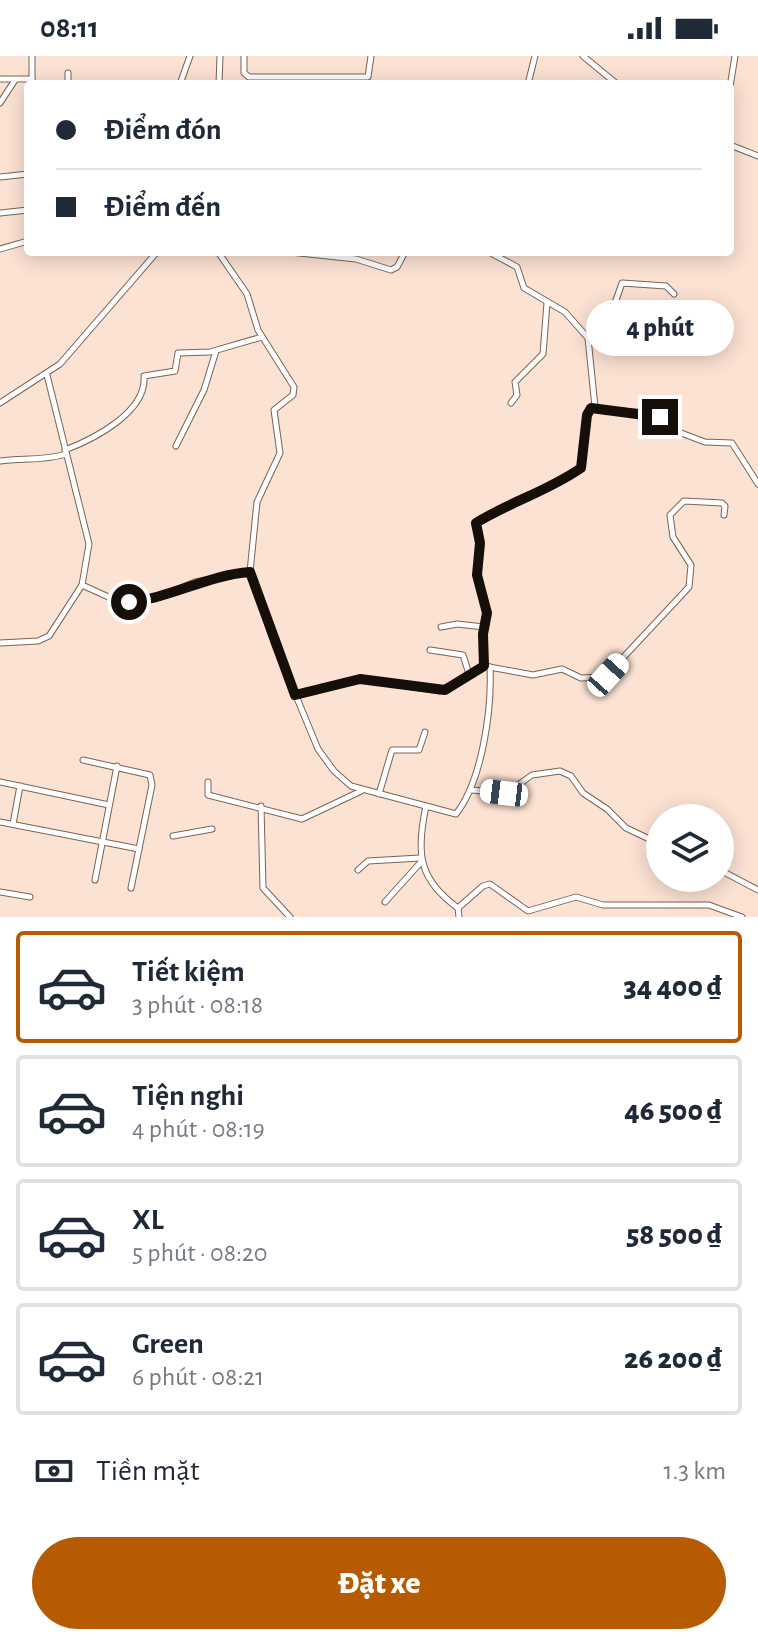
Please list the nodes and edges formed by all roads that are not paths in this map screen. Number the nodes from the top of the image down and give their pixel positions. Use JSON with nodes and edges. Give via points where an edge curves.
{"nodes":[{"id":1,"x":32,"y":56,"type":"edge"},
{"id":2,"x":190,"y":56,"type":"edge"},
{"id":3,"x":220,"y":56,"type":"edge"},
{"id":4,"x":244,"y":56,"type":"edge"},
{"id":5,"x":371,"y":56,"type":"edge"},
{"id":6,"x":535,"y":56,"type":"edge"},
{"id":7,"x":583,"y":56,"type":"edge"},
{"id":8,"x":735,"y":56,"type":"edge"},
{"id":9,"x":68,"y":73,"type":"dead end"},
{"id":10,"x":0,"y":79,"type":"edge"},
{"id":11,"x":15,"y":79,"type":"junction"},
{"id":12,"x":32,"y":80,"type":"edge"},
{"id":13,"x":68,"y":80,"type":"edge"},
{"id":14,"x":181,"y":80,"type":"edge"},
{"id":15,"x":219,"y":80,"type":"edge"},
{"id":16,"x":529,"y":80,"type":"edge"},
{"id":17,"x":612,"y":80,"type":"edge"},
{"id":18,"x":731,"y":80,"type":"edge"},
{"id":19,"x":24,"y":81,"type":"edge"},
{"id":20,"x":0,"y":103,"type":"edge"},
{"id":21,"x":734,"y":147,"type":"edge"},
{"id":22,"x":758,"y":156,"type":"edge"},
{"id":23,"x":24,"y":174,"type":"edge"},
{"id":24,"x":0,"y":177,"type":"edge"},
{"id":25,"x":24,"y":210,"type":"edge"},
{"id":26,"x":0,"y":213,"type":"edge"},
{"id":27,"x":24,"y":242,"type":"edge"},
{"id":28,"x":0,"y":249,"type":"edge"},
{"id":29,"x":153,"y":256,"type":"edge"},
{"id":30,"x":221,"y":256,"type":"edge"},
{"id":31,"x":328,"y":256,"type":"edge"},
{"id":32,"x":403,"y":256,"type":"edge"},
{"id":33,"x":496,"y":256,"type":"edge"},
{"id":34,"x":674,"y":294,"type":"dead end"},
{"id":35,"x":547,"y":303,"type":"junction"},
{"id":36,"x":262,"y":337,"type":"junction"},
{"id":37,"x":588,"y":338,"type":"junction"},
{"id":38,"x":216,"y":351,"type":"junction"},
{"id":39,"x":47,"y":375,"type":"junction"},
{"id":40,"x":0,"y":403,"type":"edge"},
{"id":41,"x":511,"y":403,"type":"dead end"},
{"id":42,"x":595,"y":407,"type":"junction"},
{"id":43,"x":176,"y":446,"type":"dead end"},
{"id":44,"x":65,"y":452,"type":"junction"},
{"id":45,"x":0,"y":461,"type":"edge"},
{"id":46,"x":758,"y":484,"type":"edge"},
{"id":47,"x":724,"y":515,"type":"dead end"},
{"id":48,"x":250,"y":572,"type":"junction"},
{"id":49,"x":82,"y":585,"type":"junction"},
{"id":50,"x":441,"y":627,"type":"dead end"},
{"id":51,"x":484,"y":627,"type":"junction"},
{"id":52,"x":0,"y":643,"type":"edge"},
{"id":53,"x":430,"y":650,"type":"dead end"},
{"id":54,"x":487,"y":667,"type":"junction"},
{"id":55,"x":469,"y":674,"type":"junction"},
{"id":56,"x":295,"y":695,"type":"junction"},
{"id":57,"x":425,"y":732,"type":"dead end"},
{"id":58,"x":83,"y":760,"type":"dead end"},
{"id":59,"x":117,"y":766,"type":"junction"},
{"id":60,"x":0,"y":782,"type":"edge"},
{"id":61,"x":208,"y":782,"type":"dead end"},
{"id":62,"x":20,"y":786,"type":"junction"},
{"id":63,"x":471,"y":790,"type":"junction"},
{"id":64,"x":361,"y":791,"type":"junction"},
{"id":65,"x":379,"y":794,"type":"junction"},
{"id":66,"x":109,"y":805,"type":"junction"},
{"id":67,"x":261,"y":806,"type":"junction"},
{"id":68,"x":426,"y":806,"type":"junction"},
{"id":69,"x":0,"y":822,"type":"edge"},
{"id":70,"x":13,"y":824,"type":"junction"},
{"id":71,"x":212,"y":829,"type":"dead end"},
{"id":72,"x":173,"y":836,"type":"dead end"},
{"id":73,"x":646,"y":837,"type":"edge"},
{"id":74,"x":102,"y":842,"type":"junction"},
{"id":75,"x":139,"y":849,"type":"junction"},
{"id":76,"x":420,"y":860,"type":"junction"},
{"id":77,"x":358,"y":870,"type":"dead end"},
{"id":78,"x":734,"y":877,"type":"edge"},
{"id":79,"x":95,"y":880,"type":"dead end"},
{"id":80,"x":131,"y":888,"type":"dead end"},
{"id":81,"x":758,"y":890,"type":"edge"},
{"id":82,"x":0,"y":892,"type":"edge"},
{"id":83,"x":30,"y":897,"type":"dead end"},
{"id":84,"x":385,"y":902,"type":"dead end"},
{"id":85,"x":458,"y":908,"type":"junction"},
{"id":86,"x":290,"y":917,"type":"edge"},
{"id":87,"x":459,"y":917,"type":"edge"},
{"id":88,"x":742,"y":917,"type":"edge"}],
"edges":[{"from":1,"to":12,"type":"street"},
{"from":2,"to":14,"type":"street"},
{"from":3,"to":15,"type":"street"},
{"from":4,"to":5,"type":"street","via":[[245,75],[275,77],[368,77]]},
{"from":6,"to":16,"type":"street"},
{"from":7,"to":17,"type":"street"},
{"from":8,"to":18,"type":"street"},
{"from":9,"to":13,"type":"street"},
{"from":10,"to":11,"type":"street"},
{"from":11,"to":19,"type":"street"},
{"from":11,"to":20,"type":"street"},
{"from":21,"to":22,"type":"street"},
{"from":23,"to":24,"type":"street"},
{"from":25,"to":26,"type":"street"},
{"from":27,"to":28,"type":"street"},
{"from":29,"to":39,"type":"street"},
{"from":30,"to":36,"type":"street","via":[[247,294]]},
{"from":31,"to":32,"type":"street","via":[[391,270]]},
{"from":33,"to":35,"type":"street","via":[[517,267],[524,288]]},
{"from":34,"to":37,"type":"street","via":[[666,286],[622,283],[608,323]]},
{"from":35,"to":37,"type":"street","via":[[565,312]]},
{"from":35,"to":41,"type":"street","via":[[543,354],[515,382],[517,395]]},
{"from":36,"to":38,"type":"street"},
{"from":36,"to":48,"type":"street","via":[[294,391],[274,410],[280,453],[257,502]]},
{"from":37,"to":42,"type":"street"},
{"from":38,"to":43,"type":"street","via":[[204,390]]},
{"from":38,"to":44,"type":"street","via":[[178,353],[175,371],[144,376],[145,391],[138,403]]},
{"from":39,"to":40,"type":"street"},
{"from":39,"to":44,"type":"street"},
{"from":42,"to":46,"type":"street","via":[[655,414],[697,439],[732,443]]},
{"from":42,"to":51,"type":"street","via":[[588,413],[581,468],[475,525],[480,543],[477,575],[487,613]]},
{"from":44,"to":45,"type":"street","via":[[44,461]]},
{"from":44,"to":49,"type":"street","via":[[89,544]]},
{"from":47,"to":54,"type":"street","via":[[722,503],[677,505],[670,515],[670,530],[691,565],[689,587],[605,677],[581,678],[562,669],[533,675]]},
{"from":48,"to":49,"type":"street","via":[[129,602]]},
{"from":48,"to":56,"type":"street"},
{"from":49,"to":52,"type":"street","via":[[49,636]]},
{"from":50,"to":51,"type":"street"},
{"from":51,"to":54,"type":"street"},
{"from":53,"to":55,"type":"street","via":[[463,655]]},
{"from":54,"to":55,"type":"street"},
{"from":54,"to":63,"type":"street","via":[[491,709]]},
{"from":55,"to":56,"type":"street","via":[[440,691],[360,679]]},
{"from":56,"to":64,"type":"street","via":[[325,760],[341,780]]},
{"from":57,"to":65,"type":"street","via":[[419,750],[392,750]]},
{"from":58,"to":59,"type":"street"},
{"from":59,"to":66,"type":"street"},
{"from":59,"to":75,"type":"street","via":[[150,775]]},
{"from":60,"to":62,"type":"street"},
{"from":61,"to":67,"type":"street","via":[[208,795]]},
{"from":62,"to":66,"type":"street"},
{"from":62,"to":70,"type":"street"},
{"from":63,"to":68,"type":"street","via":[[456,814]]},
{"from":63,"to":73,"type":"street","via":[[507,793],[532,775],[560,771],[628,829]]},
{"from":64,"to":65,"type":"street"},
{"from":64,"to":67,"type":"street","via":[[302,819]]},
{"from":65,"to":68,"type":"street"},
{"from":66,"to":74,"type":"street"},
{"from":67,"to":86,"type":"street","via":[[262,883]]},
{"from":68,"to":76,"type":"street"},
{"from":69,"to":70,"type":"street"},
{"from":70,"to":74,"type":"street"},
{"from":71,"to":72,"type":"street"},
{"from":74,"to":75,"type":"street"},
{"from":74,"to":79,"type":"street"},
{"from":75,"to":80,"type":"street"},
{"from":76,"to":77,"type":"street","via":[[366,861]]},
{"from":76,"to":84,"type":"street"},
{"from":76,"to":85,"type":"street","via":[[438,893]]},
{"from":78,"to":81,"type":"street"},
{"from":82,"to":83,"type":"street"},
{"from":85,"to":87,"type":"street"},
{"from":85,"to":88,"type":"street","via":[[486,884],[528,911],[576,897],[603,905],[720,907]]}]}
